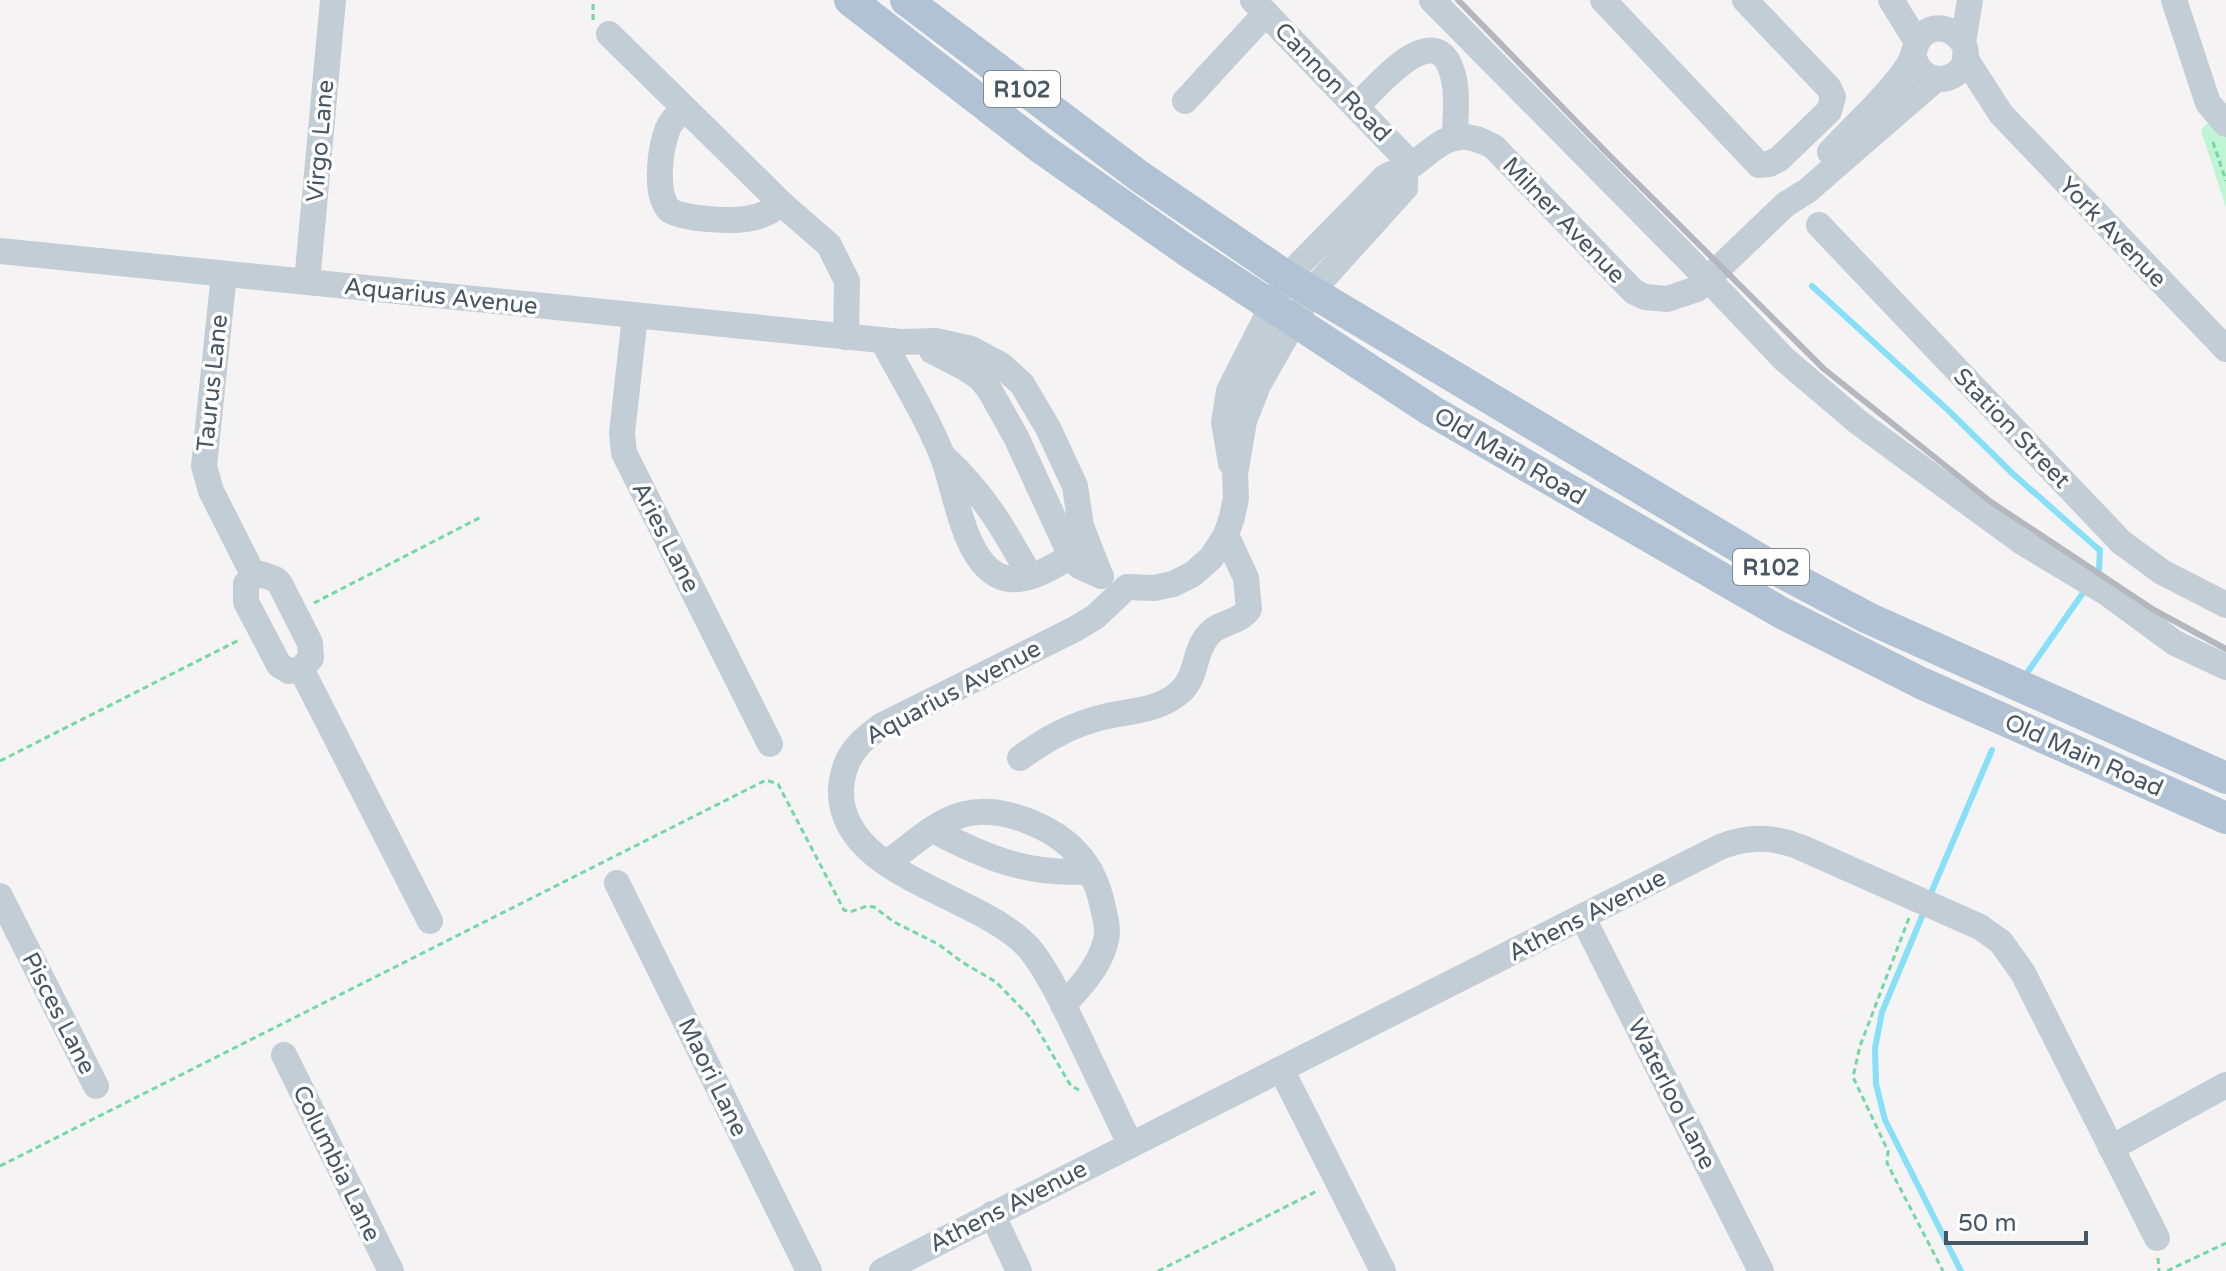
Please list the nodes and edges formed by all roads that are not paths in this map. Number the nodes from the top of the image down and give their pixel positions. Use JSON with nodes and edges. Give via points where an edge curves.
{"nodes":[{"id":1,"x":333,"y":0,"type":"edge"},
{"id":2,"x":850,"y":0,"type":"edge"},
{"id":3,"x":906,"y":0,"type":"edge"},
{"id":4,"x":1432,"y":0,"type":"edge"},
{"id":5,"x":1603,"y":0,"type":"edge"},
{"id":6,"x":1745,"y":0,"type":"edge"},
{"id":7,"x":1963,"y":0,"type":"edge"},
{"id":8,"x":1970,"y":0,"type":"edge"},
{"id":9,"x":2174,"y":0,"type":"edge"},
{"id":10,"x":1893,"y":2,"type":"edge"},
{"id":11,"x":1260,"y":7,"type":"edge"},
{"id":12,"x":609,"y":34,"type":"dead end"},
{"id":13,"x":1940,"y":43,"type":"junction"},
{"id":14,"x":1939,"y":80,"type":"junction"},
{"id":15,"x":1185,"y":101,"type":"dead end"},
{"id":16,"x":1356,"y":107,"type":"junction"},
{"id":17,"x":684,"y":108,"type":"junction"},
{"id":18,"x":2001,"y":114,"type":"junction"},
{"id":19,"x":2226,"y":124,"type":"edge"},
{"id":20,"x":1455,"y":138,"type":"junction"},
{"id":21,"x":1408,"y":168,"type":"junction"},
{"id":22,"x":782,"y":204,"type":"junction"},
{"id":23,"x":1786,"y":204,"type":"junction"},
{"id":24,"x":1819,"y":225,"type":"dead end"},
{"id":25,"x":0,"y":251,"type":"edge"},
{"id":26,"x":224,"y":274,"type":"junction"},
{"id":27,"x":307,"y":282,"type":"junction"},
{"id":28,"x":1299,"y":284,"type":"junction"},
{"id":29,"x":1282,"y":314,"type":"junction"},
{"id":30,"x":635,"y":316,"type":"junction"},
{"id":31,"x":846,"y":337,"type":"junction"},
{"id":32,"x":892,"y":342,"type":"junction"},
{"id":33,"x":2226,"y":349,"type":"edge"},
{"id":34,"x":942,"y":454,"type":"junction"},
{"id":35,"x":1226,"y":535,"type":"junction"},
{"id":36,"x":1071,"y":556,"type":"junction"},
{"id":37,"x":1100,"y":575,"type":"junction"},
{"id":38,"x":254,"y":576,"type":"junction"},
{"id":39,"x":1030,"y":576,"type":"junction"},
{"id":40,"x":1127,"y":587,"type":"junction"},
{"id":41,"x":2226,"y":605,"type":"edge"},
{"id":42,"x":2226,"y":667,"type":"edge"},
{"id":43,"x":301,"y":669,"type":"junction"},
{"id":44,"x":770,"y":744,"type":"dead end"},
{"id":45,"x":1020,"y":758,"type":"dead end"},
{"id":46,"x":2226,"y":778,"type":"edge"},
{"id":47,"x":2226,"y":818,"type":"edge"},
{"id":48,"x":933,"y":830,"type":"junction"},
{"id":49,"x":887,"y":863,"type":"junction"},
{"id":50,"x":1090,"y":871,"type":"junction"},
{"id":51,"x":617,"y":883,"type":"dead end"},
{"id":52,"x":0,"y":896,"type":"edge"},
{"id":53,"x":1583,"y":918,"type":"junction"},
{"id":54,"x":430,"y":921,"type":"dead end"},
{"id":55,"x":1063,"y":1005,"type":"junction"},
{"id":56,"x":284,"y":1055,"type":"dead end"},
{"id":57,"x":1281,"y":1069,"type":"junction"},
{"id":58,"x":2226,"y":1085,"type":"edge"},
{"id":59,"x":96,"y":1086,"type":"dead end"},
{"id":60,"x":1130,"y":1144,"type":"junction"},
{"id":61,"x":2111,"y":1148,"type":"junction"},
{"id":62,"x":992,"y":1214,"type":"junction"},
{"id":63,"x":2157,"y":1238,"type":"dead end"},
{"id":64,"x":391,"y":1271,"type":"edge"},
{"id":65,"x":809,"y":1271,"type":"edge"},
{"id":66,"x":882,"y":1271,"type":"edge"},
{"id":67,"x":1019,"y":1271,"type":"edge"},
{"id":68,"x":1383,"y":1271,"type":"edge"},
{"id":69,"x":1761,"y":1271,"type":"edge"}],
"edges":[{"from":1,"to":27,"type":"street","name":"Virgo Lane"},
{"from":2,"to":29,"type":"main road","name":"Old Main Road","number":"R102","via":[[1041,148]]},
{"from":3,"to":28,"type":"main road","name":"Old Main Road","number":"R102","via":[[1139,176]]},
{"from":4,"to":42,"type":"street","bridge":true,"via":[[1784,359],[1858,422],[2022,542],[2107,593],[2175,643]]},
{"from":5,"to":6,"type":"street","via":[[1759,165],[1769,164],[1829,111],[1833,97]]},
{"from":7,"to":13,"type":"street","name":"Milner Avenue"},
{"from":8,"to":13,"type":"street","name":"Milner Avenue"},
{"from":9,"to":19,"type":"street","via":[[2208,103]]},
{"from":10,"to":13,"type":"street","name":"York Avenue"},
{"from":11,"to":15,"type":"street"},
{"from":11,"to":16,"type":"street","name":"Cannon Road"},
{"from":12,"to":17,"type":"street"},
{"from":13,"to":14,"type":"street","name":"York Avenue","via":[[1921,72]]},
{"from":13,"to":14,"type":"street","name":"Milner Avenue","via":[[1958,72]]},
{"from":13,"to":18,"type":"street","name":"York Avenue"},
{"from":13,"to":23,"type":"street","name":"Milner Avenue","via":[[1896,82]]},
{"from":14,"to":18,"type":"street","name":"York Avenue"},
{"from":14,"to":23,"type":"street","name":"Milner Avenue"},
{"from":16,"to":20,"type":"street","via":[[1409,57],[1427,49],[1437,51],[1452,70]]},
{"from":16,"to":21,"type":"street","name":"Cannon Road"},
{"from":17,"to":22,"type":"street"},
{"from":17,"to":22,"type":"street","via":[[673,119],[665,141],[661,195],[669,210],[682,216],[749,219]]},
{"from":18,"to":33,"type":"street","name":"York Avenue"},
{"from":20,"to":21,"type":"street","via":[[1438,143]]},
{"from":20,"to":23,"type":"street","name":"Milner Avenue","via":[[1494,147],[1622,281],[1634,292],[1657,299],[1678,298],[1697,289]]},
{"from":21,"to":28,"type":"street","via":[[1385,177]]},
{"from":22,"to":31,"type":"street","via":[[829,245],[843,269]]},
{"from":24,"to":41,"type":"street","name":"Station Street","via":[[2121,542],[2162,572]]},
{"from":25,"to":26,"type":"street","name":"Aquarius Avenue"},
{"from":26,"to":27,"type":"street","name":"Aquarius Avenue"},
{"from":26,"to":38,"type":"street","name":"Taurus Lane","via":[[204,466]]},
{"from":27,"to":30,"type":"street","name":"Aquarius Avenue"},
{"from":28,"to":29,"type":"street"},
{"from":28,"to":46,"type":"main road","name":"Old Main Road","number":"R102","via":[[1779,571],[1868,618]]},
{"from":29,"to":35,"type":"street","via":[[1250,403]]},
{"from":29,"to":47,"type":"main road","name":"Old Main Road","number":"R102","via":[[1432,411],[1780,612],[1921,683]]},
{"from":30,"to":31,"type":"street","name":"Aquarius Avenue"},
{"from":30,"to":44,"type":"street","name":"Aries Lane","via":[[624,453]]},
{"from":31,"to":32,"type":"street","name":"Aquarius Avenue"},
{"from":32,"to":34,"type":"street"},
{"from":32,"to":36,"type":"street","name":"Aquarius Avenue","via":[[940,354],[980,378],[1011,427]]},
{"from":32,"to":37,"type":"street","name":"Aquarius Avenue","via":[[936,341],[971,349],[1022,384],[1075,486],[1081,526]]},
{"from":34,"to":39,"type":"street","via":[[996,515]]},
{"from":34,"to":39,"type":"street","via":[[964,526],[982,563],[1008,579]]},
{"from":35,"to":40,"type":"street","via":[[1193,574],[1154,588]]},
{"from":35,"to":45,"type":"street","via":[[1246,578],[1249,609],[1244,618],[1208,634],[1191,681],[1154,707],[1068,727]]},
{"from":36,"to":37,"type":"street"},
{"from":36,"to":39,"type":"street"},
{"from":37,"to":40,"type":"street"},
{"from":38,"to":43,"type":"street","via":[[244,596],[260,630],[279,665],[289,671]]},
{"from":38,"to":43,"type":"street","via":[[275,579],[299,623],[311,650]]},
{"from":40,"to":49,"type":"street","name":"Aquarius Avenue","via":[[1075,629],[858,742],[842,779],[845,813],[851,829]]},
{"from":43,"to":54,"type":"street"},
{"from":48,"to":49,"type":"street"},
{"from":48,"to":50,"type":"street","via":[[1015,867]]},
{"from":48,"to":50,"type":"street","via":[[963,814],[1008,814],[1060,840]]},
{"from":49,"to":55,"type":"street","name":"Aquarius Avenue","via":[[1020,939]]},
{"from":50,"to":55,"type":"street","via":[[1107,926],[1105,944],[1081,987]]},
{"from":51,"to":65,"type":"street","name":"Maori Lane"},
{"from":52,"to":59,"type":"street","name":"Pisces Lane"},
{"from":53,"to":57,"type":"street","name":"Athens Avenue"},
{"from":53,"to":61,"type":"street","name":"Athens Avenue","via":[[1720,847],[1750,838],[1782,840],[1980,927],[2001,942],[2023,973]]},
{"from":53,"to":69,"type":"street","name":"Waterloo Lane"},
{"from":55,"to":60,"type":"street","name":"Aquarius Avenue"},
{"from":56,"to":64,"type":"street","name":"Columbia Lane"},
{"from":57,"to":60,"type":"street","name":"Athens Avenue"},
{"from":57,"to":68,"type":"street"},
{"from":58,"to":61,"type":"street"},
{"from":60,"to":62,"type":"street","name":"Athens Avenue"},
{"from":61,"to":63,"type":"street","name":"Athens Avenue"},
{"from":62,"to":66,"type":"street","name":"Athens Avenue"},
{"from":62,"to":67,"type":"street"}]}
